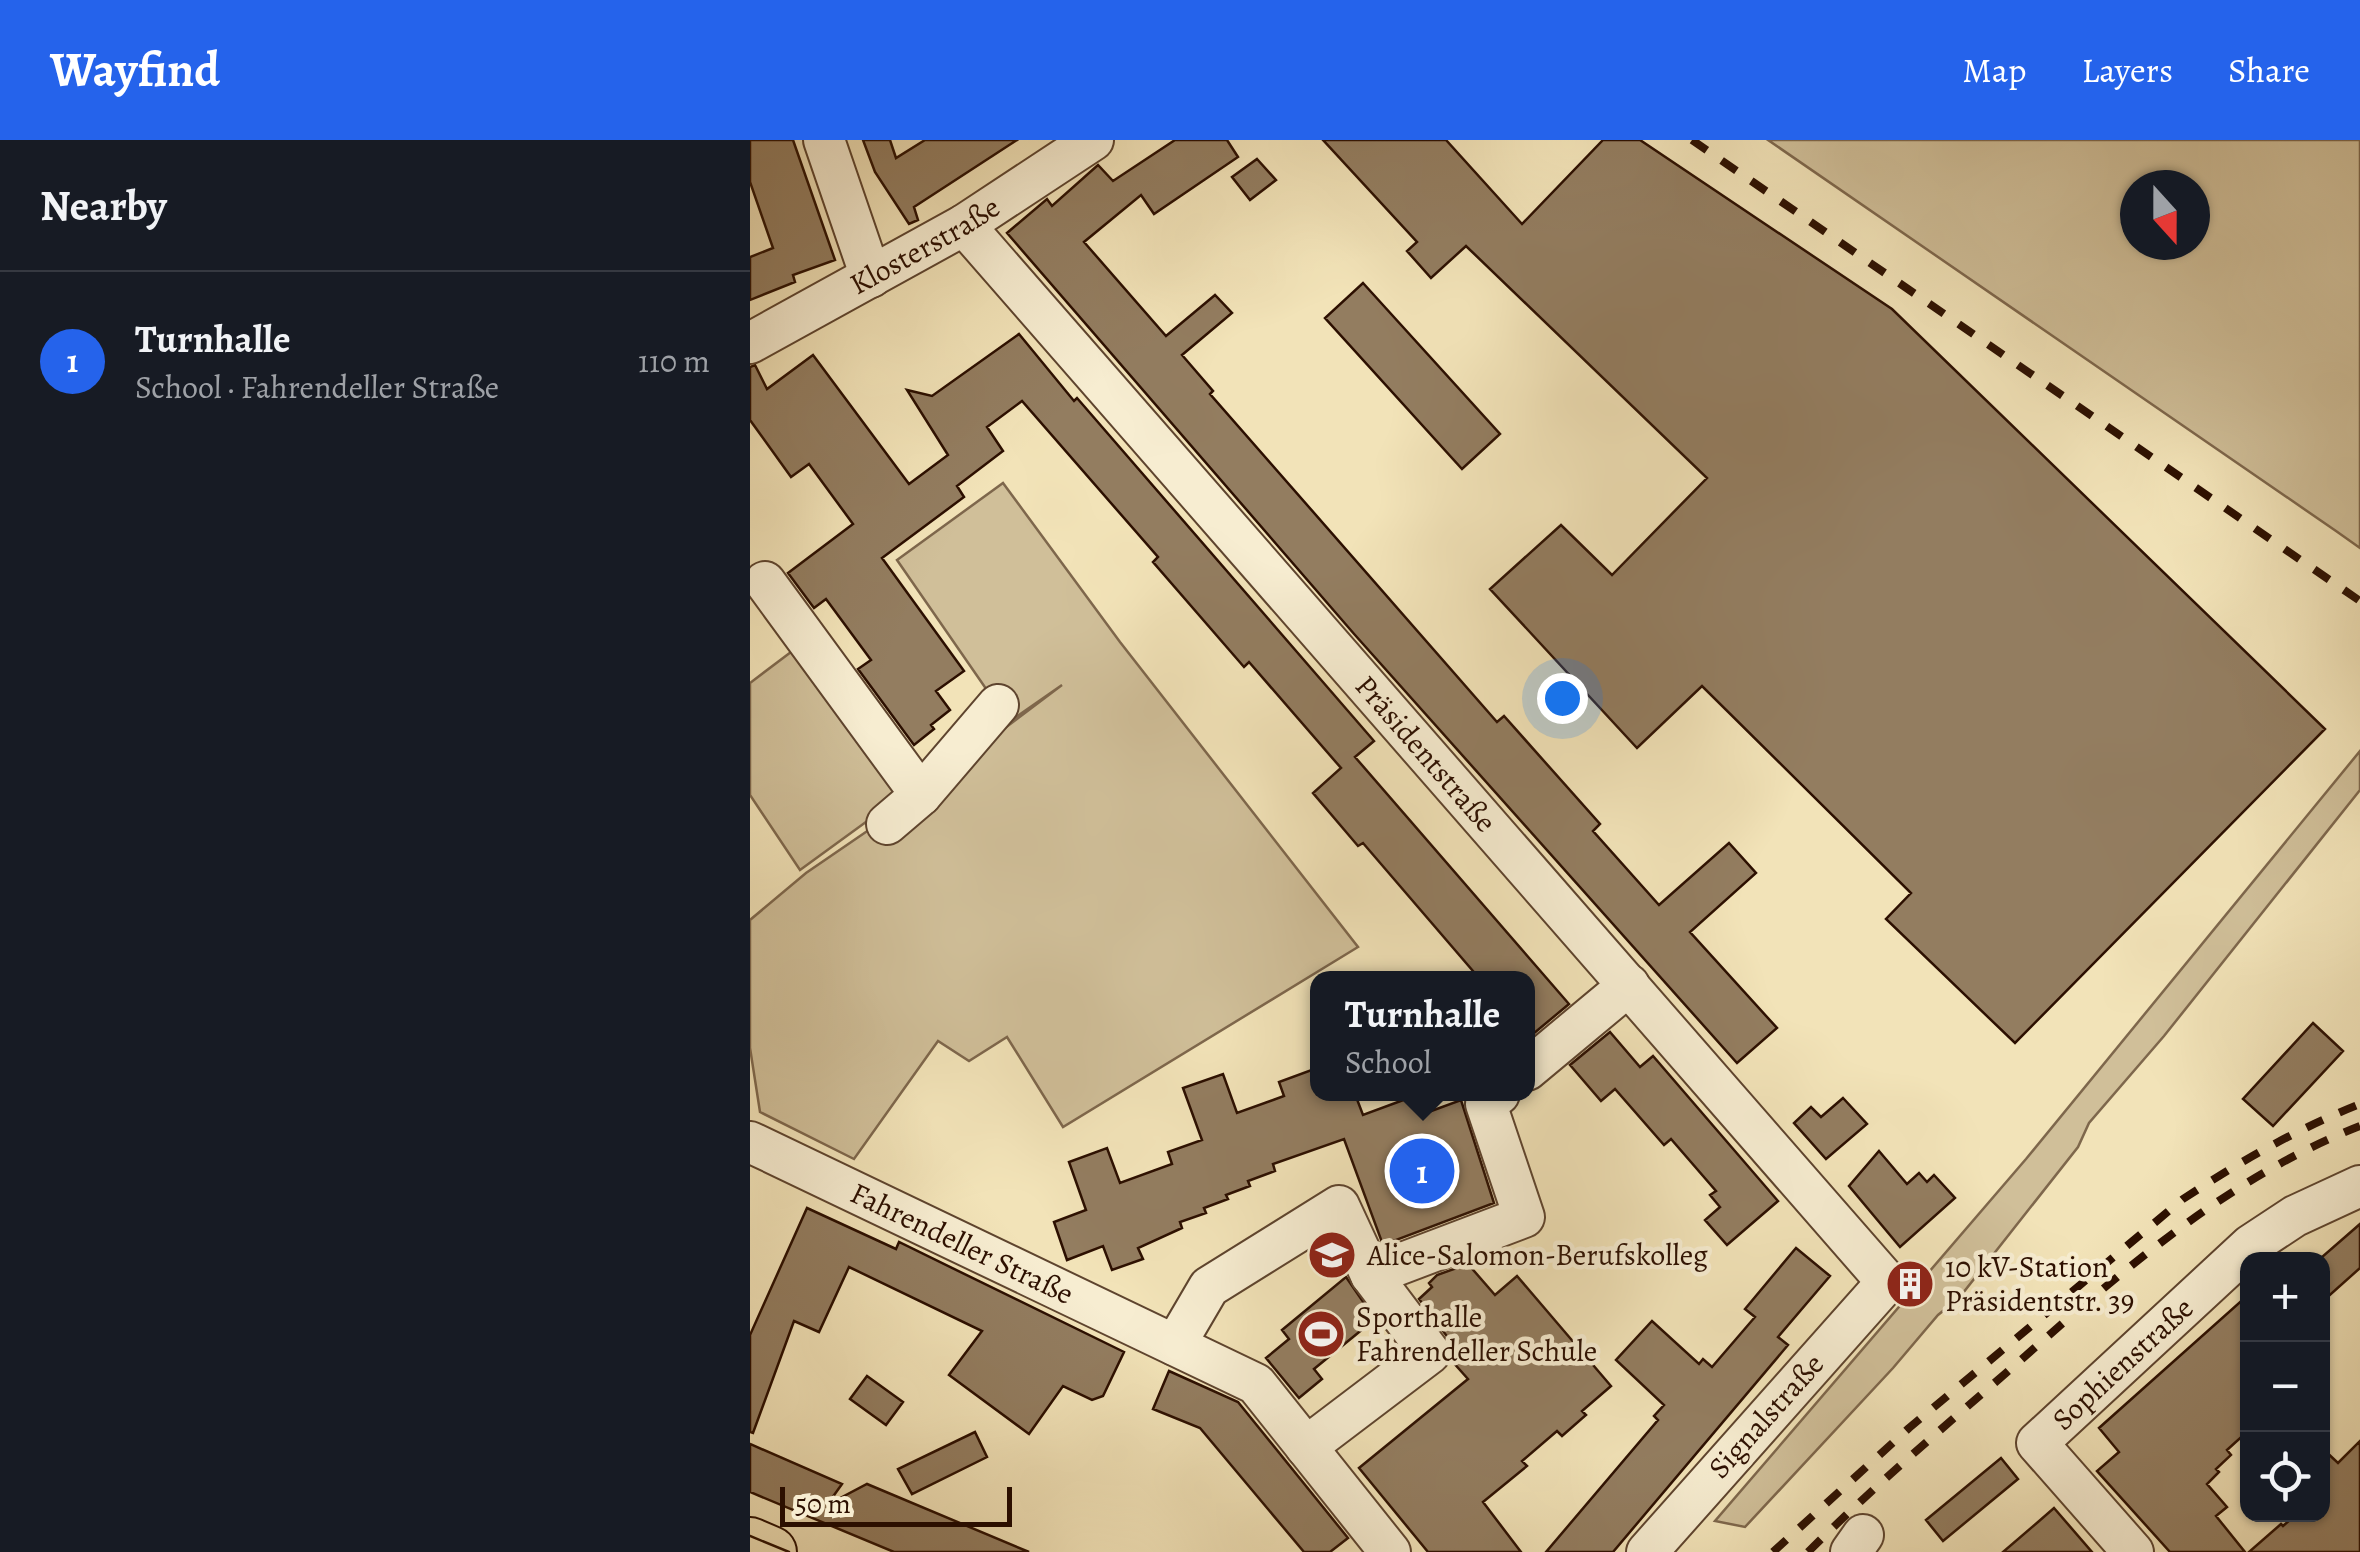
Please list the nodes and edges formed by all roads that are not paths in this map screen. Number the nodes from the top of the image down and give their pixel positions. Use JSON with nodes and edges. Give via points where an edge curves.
{"nodes":[{"id":1,"x":824,"y":140,"type":"edge"},
{"id":2,"x":1093,"y":140,"type":"edge"},
{"id":3,"x":964,"y":225,"type":"junction"},
{"id":4,"x":871,"y":277,"type":"junction"},
{"id":5,"x":750,"y":342,"type":"edge"},
{"id":6,"x":765,"y":582,"type":"dead end"},
{"id":7,"x":998,"y":705,"type":"dead end"},
{"id":8,"x":921,"y":795,"type":"junction"},
{"id":9,"x":887,"y":824,"type":"dead end"},
{"id":10,"x":1629,"y":985,"type":"junction"},
{"id":11,"x":1535,"y":1063,"type":"edge"},
{"id":12,"x":1490,"y":1101,"type":"edge"},
{"id":13,"x":750,"y":1142,"type":"edge"},
{"id":14,"x":2360,"y":1186,"type":"edge"},
{"id":15,"x":1371,"y":1275,"type":"junction"},
{"id":16,"x":1886,"y":1282,"type":"joint"},
{"id":17,"x":1175,"y":1346,"type":"junction"},
{"id":18,"x":1306,"y":1447,"type":"junction"},
{"id":19,"x":750,"y":1544,"type":"edge"},
{"id":20,"x":771,"y":1552,"type":"edge"},
{"id":21,"x":1390,"y":1552,"type":"edge"},
{"id":22,"x":1647,"y":1552,"type":"edge"},
{"id":23,"x":2133,"y":1552,"type":"edge"}],
"edges":[{"from":1,"to":4,"type":"street"},
{"from":2,"to":3,"type":"street","name":"Klosterstraße"},
{"from":3,"to":4,"type":"street","name":"Klosterstraße"},
{"from":3,"to":10,"type":"street","name":"Präsidentstraße"},
{"from":4,"to":5,"type":"street","name":"Klosterstraße"},
{"from":6,"to":8,"type":"street"},
{"from":7,"to":8,"type":"street"},
{"from":8,"to":9,"type":"street"},
{"from":10,"to":11,"type":"street"},
{"from":10,"to":16,"type":"street","name":"Präsidentstraße"},
{"from":12,"to":15,"type":"street","via":[[1524,1218]]},
{"from":13,"to":17,"type":"street","name":"Fahrendeller Straße"},
{"from":14,"to":23,"type":"street","name":"Sophienstraße","via":[[2295,1216],[2251,1246],[2037,1443]]},
{"from":15,"to":17,"type":"street","via":[[1340,1206],[1209,1287]]},
{"from":15,"to":18,"type":"street","via":[[1430,1353]]},
{"from":16,"to":22,"type":"street","name":"Signalstraße"},
{"from":17,"to":18,"type":"street","name":"Fahrendeller Straße","via":[[1256,1384]]},
{"from":18,"to":21,"type":"street","name":"Fahrendeller Straße"},
{"from":19,"to":20,"type":"main road"}]}
